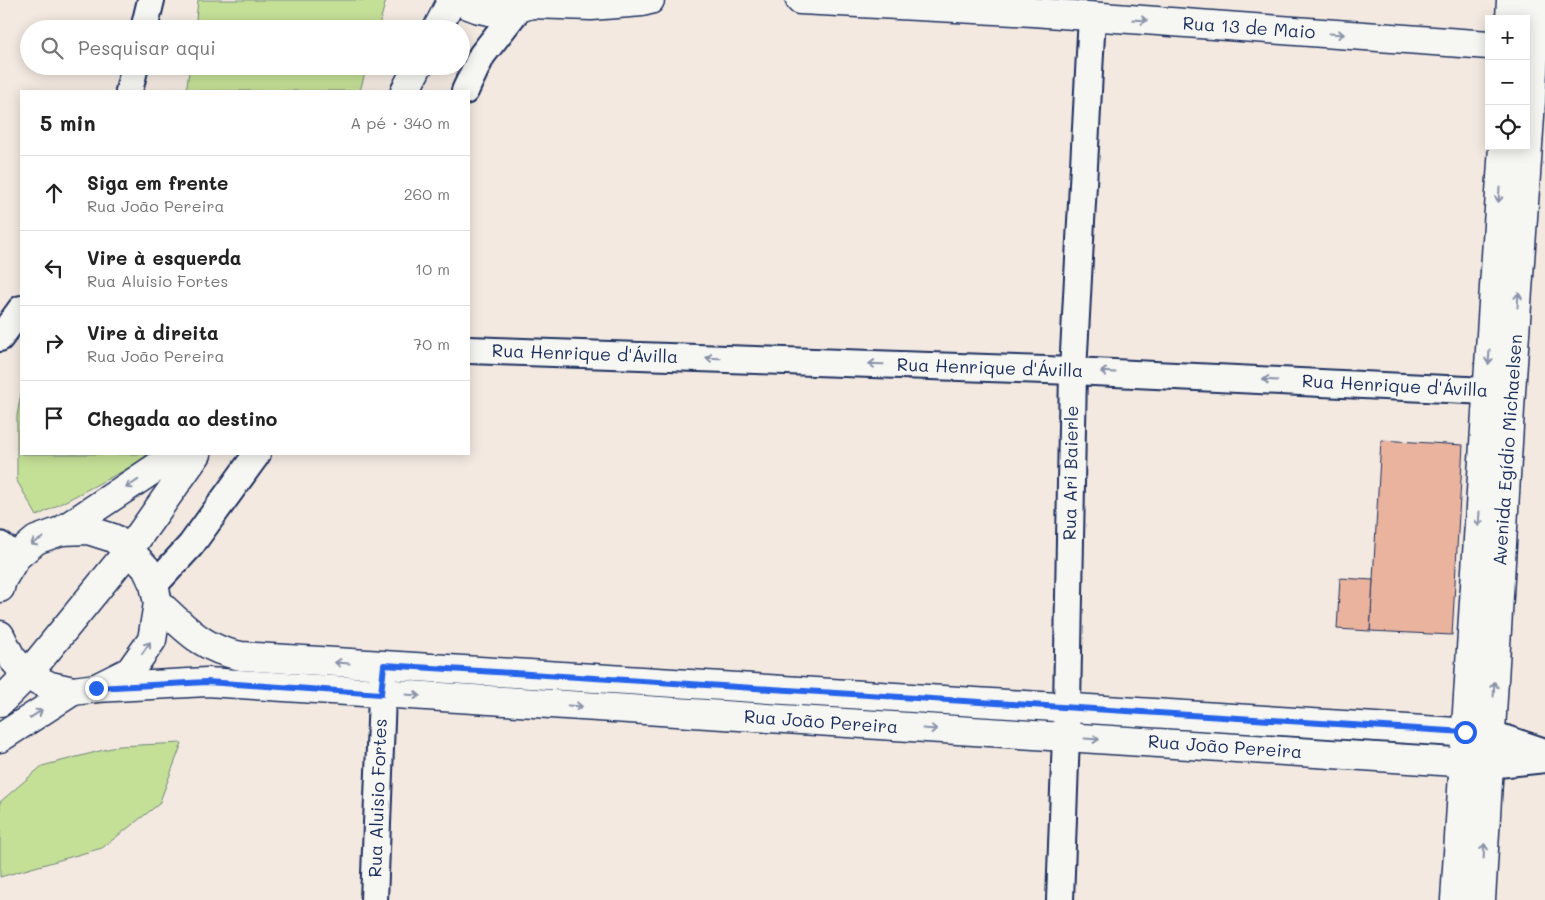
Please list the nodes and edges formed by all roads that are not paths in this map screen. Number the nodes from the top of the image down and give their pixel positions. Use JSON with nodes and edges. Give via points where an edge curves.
{"nodes":[{"id":1,"x":151,"y":0,"type":"edge"},
{"id":2,"x":452,"y":0,"type":"edge"},
{"id":3,"x":459,"y":0,"type":"edge"},
{"id":4,"x":650,"y":0,"type":"edge"},
{"id":5,"x":800,"y":0,"type":"edge"},
{"id":6,"x":1511,"y":0,"type":"edge"},
{"id":7,"x":1538,"y":0,"type":"edge"},
{"id":8,"x":529,"y":4,"type":"edge"},
{"id":9,"x":1033,"y":6,"type":"edge"},
{"id":10,"x":1510,"y":15,"type":"edge"},
{"id":11,"x":1092,"y":16,"type":"junction"},
{"id":12,"x":146,"y":20,"type":"edge"},
{"id":13,"x":442,"y":20,"type":"edge"},
{"id":14,"x":1485,"y":45,"type":"edge"},
{"id":15,"x":1536,"y":47,"type":"edge"},
{"id":16,"x":133,"y":75,"type":"edge"},
{"id":17,"x":413,"y":75,"type":"edge"},
{"id":18,"x":129,"y":90,"type":"edge"},
{"id":19,"x":406,"y":90,"type":"edge"},
{"id":20,"x":464,"y":90,"type":"edge"},
{"id":21,"x":1503,"y":150,"type":"edge"},
{"id":22,"x":20,"y":310,"type":"edge"},
{"id":23,"x":0,"y":338,"type":"edge"},
{"id":24,"x":470,"y":350,"type":"edge"},
{"id":25,"x":1072,"y":371,"type":"junction"},
{"id":26,"x":1499,"y":391,"type":"junction"},
{"id":27,"x":170,"y":455,"type":"edge"},
{"id":28,"x":196,"y":455,"type":"edge"},
{"id":29,"x":256,"y":455,"type":"edge"},
{"id":30,"x":61,"y":531,"type":"junction"},
{"id":31,"x":129,"y":550,"type":"junction"},
{"id":32,"x":8,"y":551,"type":"edge"},
{"id":33,"x":0,"y":588,"type":"edge"},
{"id":34,"x":156,"y":594,"type":"junction"},
{"id":35,"x":0,"y":635,"type":"edge"},
{"id":36,"x":384,"y":665,"type":"junction"},
{"id":37,"x":28,"y":674,"type":"junction"},
{"id":38,"x":84,"y":690,"type":"junction"},
{"id":39,"x":381,"y":694,"type":"junction"},
{"id":40,"x":0,"y":702,"type":"edge"},
{"id":41,"x":1067,"y":708,"type":"junction"},
{"id":42,"x":1478,"y":733,"type":"junction"},
{"id":43,"x":1064,"y":737,"type":"junction"},
{"id":44,"x":0,"y":738,"type":"edge"},
{"id":45,"x":1545,"y":752,"type":"edge"},
{"id":46,"x":1545,"y":759,"type":"edge"},
{"id":47,"x":1476,"y":764,"type":"junction"},
{"id":48,"x":374,"y":900,"type":"edge"},
{"id":49,"x":1060,"y":900,"type":"edge"},
{"id":50,"x":1455,"y":900,"type":"edge"},
{"id":51,"x":1481,"y":900,"type":"edge"}],
"edges":[{"from":1,"to":12,"type":"street"},
{"from":2,"to":13,"type":"street"},
{"from":3,"to":8,"type":"street","via":[[484,11],[501,12]]},
{"from":4,"to":8,"type":"street","via":[[591,6]]},
{"from":5,"to":9,"type":"street","name":"Rua 13 de Maio"},
{"from":6,"to":10,"type":"street"},
{"from":7,"to":15,"type":"street","name":"Avenida Egídio Michaelsen"},
{"from":8,"to":20,"type":"street","via":[[482,55]]},
{"from":9,"to":11,"type":"street","name":"Rua 13 de Maio"},
{"from":11,"to":14,"type":"street","name":"Rua 13 de Maio","one_way":true},
{"from":11,"to":25,"type":"street","name":"Rua Ari Baierle"},
{"from":26,"to":15,"type":"street","name":"Avenida Egídio Michaelsen","one_way":true},
{"from":16,"to":18,"type":"street"},
{"from":17,"to":19,"type":"street"},
{"from":21,"to":26,"type":"street","name":"Avenida Egídio Michaelsen","one_way":true},
{"from":22,"to":23,"type":"street"},
{"from":25,"to":24,"type":"street","name":"Rua Henrique d'Ávilla","one_way":true},
{"from":26,"to":25,"type":"street","name":"Rua Henrique d'Ávilla","one_way":true},
{"from":25,"to":41,"type":"street","name":"Rua Ari Baierle"},
{"from":26,"to":42,"type":"street","name":"Avenida Egídio Michaelsen"},
{"from":27,"to":30,"type":"street","one_way":true},
{"from":28,"to":31,"type":"street"},
{"from":29,"to":34,"type":"street"},
{"from":30,"to":31,"type":"street","name":"Rua João Pereira","via":[[88,530],[113,538]]},
{"from":30,"to":32,"type":"street","one_way":true},
{"from":31,"to":34,"type":"street","name":"Rua João Pereira","via":[[146,568]]},
{"from":31,"to":37,"type":"street"},
{"from":32,"to":33,"type":"street"},
{"from":36,"to":34,"type":"street","name":"Rua João Pereira","one_way":true,"via":[[223,653],[194,637]]},
{"from":38,"to":34,"type":"street","one_way":true,"via":[[130,671],[152,640]]},
{"from":35,"to":37,"type":"street","via":[[11,657]]},
{"from":36,"to":39,"type":"street","name":"Rua Aluisio Fortes"},
{"from":36,"to":41,"type":"street","name":"Rua João Pereira"},
{"from":37,"to":38,"type":"street","via":[[50,686]]},
{"from":37,"to":40,"type":"street"},
{"from":38,"to":39,"type":"street","name":"Rua João Pereira","via":[[207,682]]},
{"from":44,"to":38,"type":"street","one_way":true},
{"from":39,"to":43,"type":"street","name":"Rua João Pereira","one_way":true},
{"from":39,"to":48,"type":"street","name":"Rua Aluisio Fortes"},
{"from":41,"to":42,"type":"street","name":"Rua João Pereira"},
{"from":41,"to":43,"type":"street","name":"Rua Ari Baierle"},
{"from":42,"to":45,"type":"street","name":"Rua João Pereira"},
{"from":42,"to":47,"type":"street","name":"Avenida Egídio Michaelsen"},
{"from":43,"to":47,"type":"street","name":"Rua João Pereira","one_way":true},
{"from":43,"to":49,"type":"street","name":"Rua Ari Baierle"},
{"from":46,"to":47,"type":"street","name":"Rua João Pereira"},
{"from":47,"to":50,"type":"street","name":"Avenida Egídio Michaelsen"},
{"from":51,"to":47,"type":"street","name":"Avenida Egídio Michaelsen","one_way":true}]}
